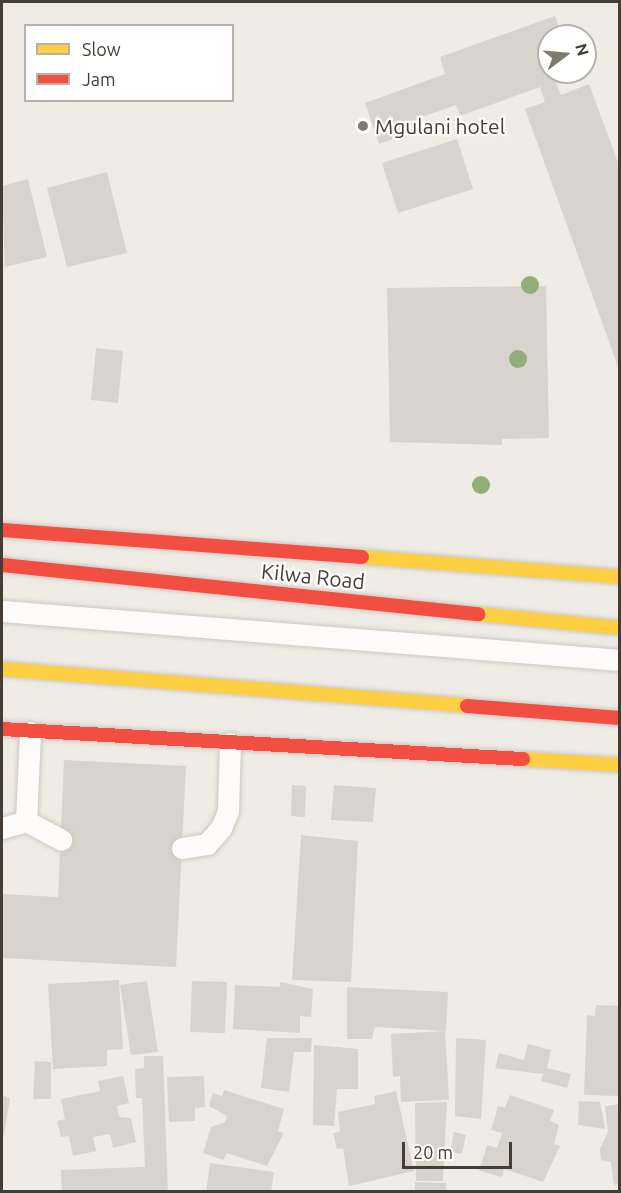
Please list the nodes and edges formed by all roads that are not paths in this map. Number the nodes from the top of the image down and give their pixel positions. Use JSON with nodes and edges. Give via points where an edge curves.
{"nodes":[{"id":1,"x":2,"y":530,"type":"edge"},
{"id":2,"x":2,"y":565,"type":"edge"},
{"id":3,"x":620,"y":577,"type":"edge"},
{"id":4,"x":2,"y":611,"type":"edge"},
{"id":5,"x":620,"y":628,"type":"edge"},
{"id":6,"x":620,"y":660,"type":"edge"},
{"id":7,"x":2,"y":669,"type":"edge"},
{"id":8,"x":620,"y":718,"type":"edge"},
{"id":9,"x":2,"y":729,"type":"edge"},
{"id":10,"x":30,"y":732,"type":"junction"},
{"id":11,"x":230,"y":743,"type":"junction"},
{"id":12,"x":620,"y":765,"type":"edge"},
{"id":13,"x":26,"y":820,"type":"junction"},
{"id":14,"x":2,"y":828,"type":"edge"},
{"id":15,"x":61,"y":840,"type":"dead end"},
{"id":16,"x":182,"y":848,"type":"dead end"}],
"edges":[{"from":1,"to":3,"type":"highway"},
{"from":2,"to":5,"type":"highway","name":"Kilwa Road"},
{"from":4,"to":6,"type":"lane"},
{"from":7,"to":8,"type":"highway"},
{"from":9,"to":10,"type":"highway"},
{"from":10,"to":11,"type":"highway"},
{"from":10,"to":13,"type":"lane"},
{"from":11,"to":12,"type":"highway"},
{"from":11,"to":16,"type":"lane","via":[[228,811],[221,828],[207,844]]},
{"from":13,"to":14,"type":"lane"},
{"from":13,"to":15,"type":"lane"}]}
